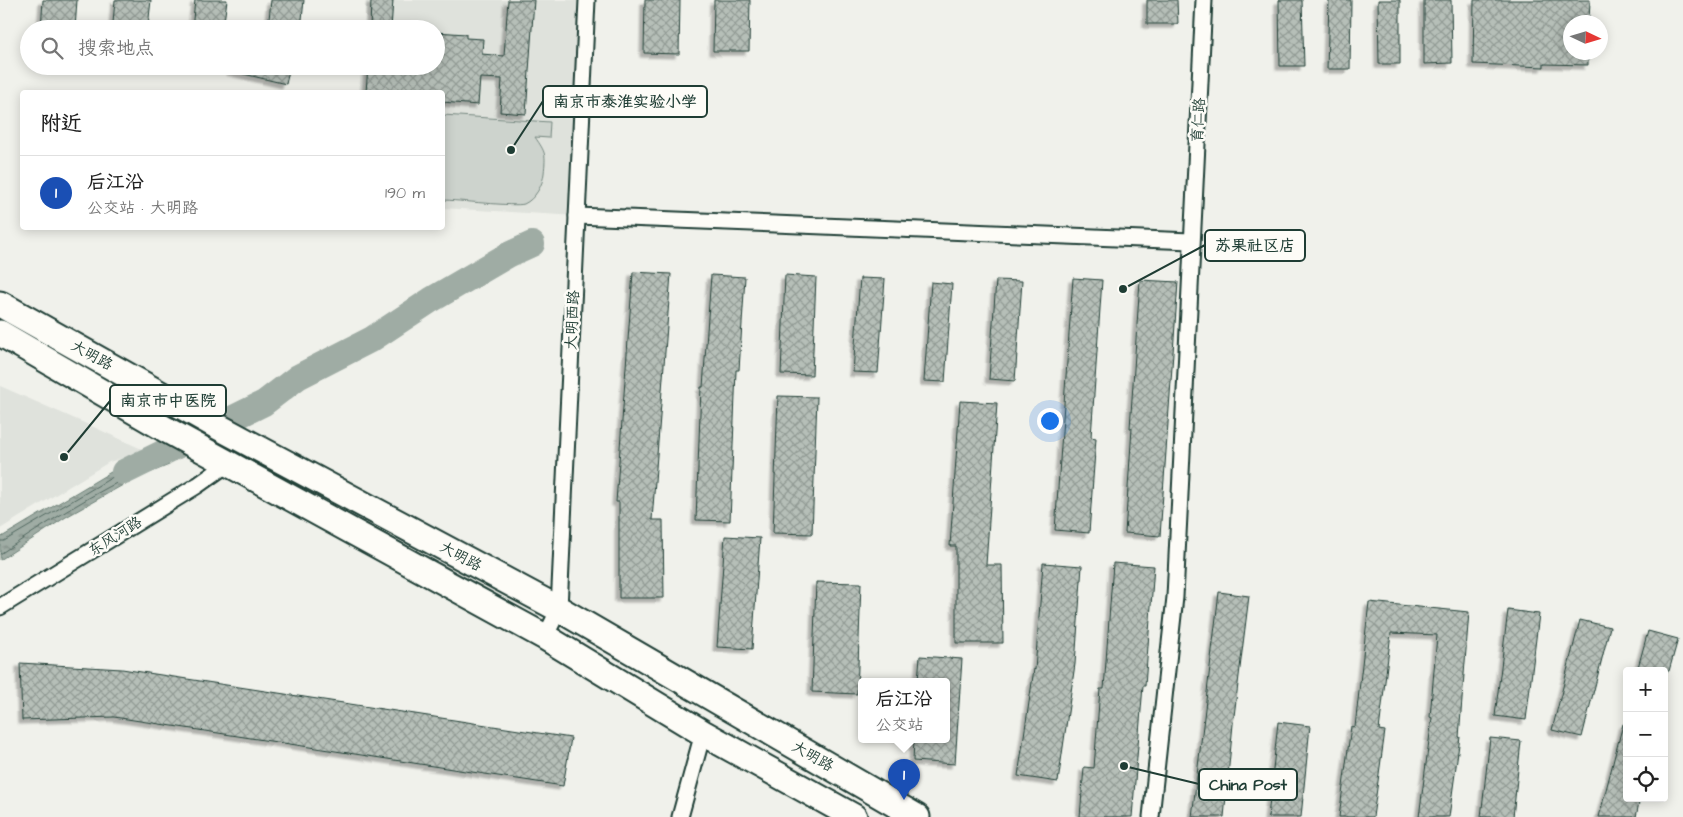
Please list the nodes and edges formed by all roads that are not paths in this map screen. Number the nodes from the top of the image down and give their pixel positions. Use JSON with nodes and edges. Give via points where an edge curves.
{"nodes":[{"id":1,"x":587,"y":0,"type":"edge"},
{"id":2,"x":1204,"y":0,"type":"edge"},
{"id":3,"x":577,"y":216,"type":"junction"},
{"id":4,"x":1191,"y":241,"type":"junction"},
{"id":5,"x":0,"y":304,"type":"edge"},
{"id":6,"x":0,"y":332,"type":"edge"},
{"id":7,"x":220,"y":458,"type":"junction"},
{"id":8,"x":0,"y":607,"type":"edge"},
{"id":9,"x":559,"y":609,"type":"junction"},
{"id":10,"x":545,"y":637,"type":"junction"},
{"id":11,"x":703,"y":733,"type":"junction"},
{"id":12,"x":680,"y":817,"type":"edge"},
{"id":13,"x":854,"y":817,"type":"edge"},
{"id":14,"x":917,"y":817,"type":"edge"},
{"id":15,"x":1151,"y":817,"type":"edge"}],
"edges":[{"from":1,"to":3,"type":"street","name":"大明西路"},
{"from":2,"to":4,"type":"street","name":"育仁路"},
{"from":3,"to":4,"type":"street"},
{"from":3,"to":9,"type":"street","name":"大明西路"},
{"from":4,"to":15,"type":"street","name":"育仁路","via":[[1175,597]]},
{"from":5,"to":9,"type":"main road","name":"大明路","via":[[236,436]]},
{"from":6,"to":7,"type":"main road"},
{"from":7,"to":8,"type":"street","name":"东风河路","via":[[198,485]]},
{"from":7,"to":10,"type":"main road"},
{"from":9,"to":10,"type":"street","name":"大明西路"},
{"from":9,"to":14,"type":"main road","name":"大明路"},
{"from":10,"to":11,"type":"main road"},
{"from":11,"to":12,"type":"street"},
{"from":11,"to":13,"type":"main road"}]}
